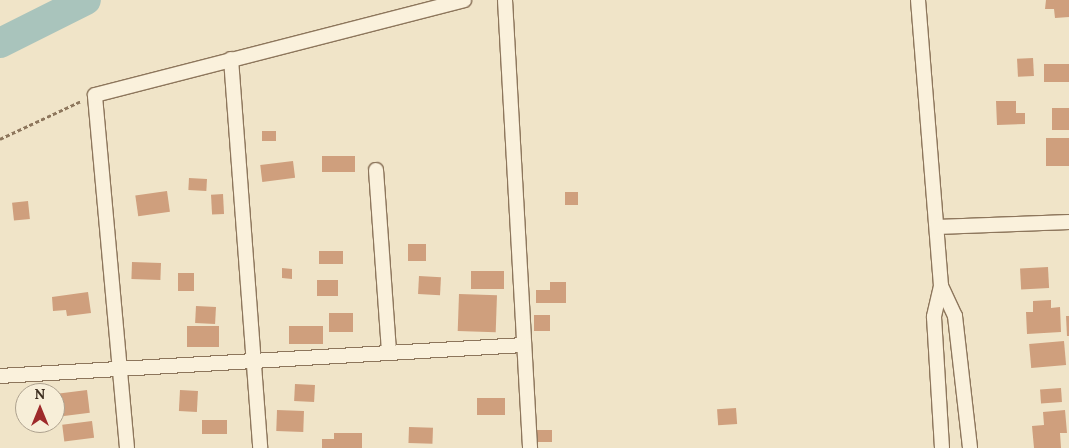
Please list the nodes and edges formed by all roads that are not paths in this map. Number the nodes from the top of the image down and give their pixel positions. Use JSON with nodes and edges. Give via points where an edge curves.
{"nodes":[{"id":1,"x":464,"y":0,"type":"edge"},
{"id":2,"x":505,"y":0,"type":"edge"},
{"id":3,"x":918,"y":0,"type":"edge"},
{"id":4,"x":231,"y":59,"type":"junction"},
{"id":5,"x":376,"y":170,"type":"dead end"},
{"id":6,"x":1069,"y":222,"type":"edge"},
{"id":7,"x":937,"y":226,"type":"junction"},
{"id":8,"x":941,"y":286,"type":"junction"},
{"id":9,"x":524,"y":345,"type":"junction"},
{"id":10,"x":389,"y":354,"type":"junction"},
{"id":11,"x":254,"y":362,"type":"junction"},
{"id":12,"x":119,"y":367,"type":"junction"},
{"id":13,"x":0,"y":376,"type":"edge"},
{"id":14,"x":126,"y":448,"type":"edge"},
{"id":15,"x":260,"y":448,"type":"edge"},
{"id":16,"x":530,"y":448,"type":"edge"},
{"id":17,"x":942,"y":448,"type":"edge"},
{"id":18,"x":970,"y":448,"type":"edge"}],
"edges":[{"from":1,"to":4,"type":"street"},
{"from":2,"to":9,"type":"street"},
{"from":3,"to":7,"type":"street"},
{"from":4,"to":11,"type":"street"},
{"from":4,"to":12,"type":"street","via":[[95,95]]},
{"from":5,"to":10,"type":"street"},
{"from":6,"to":7,"type":"street"},
{"from":7,"to":8,"type":"street"},
{"from":8,"to":17,"type":"street","via":[[934,317]]},
{"from":8,"to":18,"type":"street","via":[[955,316]]},
{"from":9,"to":10,"type":"street"},
{"from":9,"to":16,"type":"street"},
{"from":10,"to":11,"type":"street"},
{"from":11,"to":12,"type":"street"},
{"from":11,"to":15,"type":"street"},
{"from":12,"to":13,"type":"street"},
{"from":12,"to":14,"type":"street"}]}
